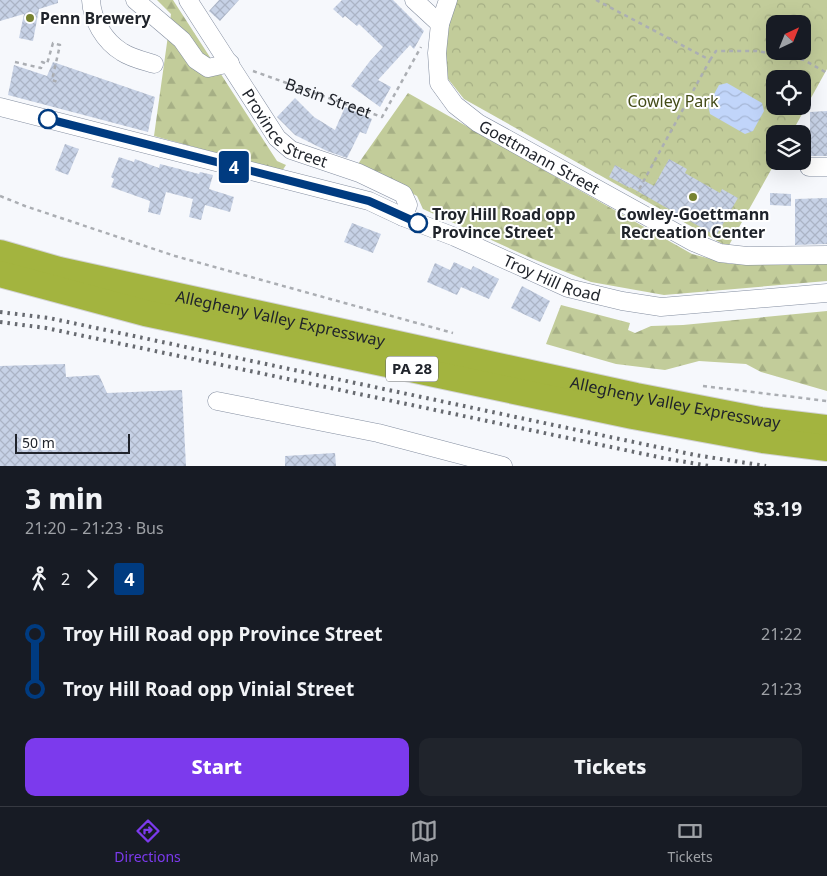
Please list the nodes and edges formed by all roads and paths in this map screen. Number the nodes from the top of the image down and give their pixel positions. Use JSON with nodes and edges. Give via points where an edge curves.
{"nodes":[{"id":1,"x":91,"y":0,"type":"edge"},
{"id":2,"x":134,"y":0,"type":"edge"},
{"id":3,"x":188,"y":0,"type":"edge"},
{"id":4,"x":414,"y":0,"type":"edge"},
{"id":5,"x":448,"y":0,"type":"edge"},
{"id":6,"x":596,"y":0,"type":"edge"},
{"id":7,"x":440,"y":24,"type":"junction"},
{"id":8,"x":710,"y":60,"type":"junction"},
{"id":9,"x":15,"y":62,"type":"dead end"},
{"id":10,"x":230,"y":63,"type":"junction"},
{"id":11,"x":154,"y":64,"type":"dead end"},
{"id":12,"x":827,"y":73,"type":"edge"},
{"id":13,"x":60,"y":83,"type":"dead end"},
{"id":14,"x":0,"y":107,"type":"edge"},
{"id":15,"x":827,"y":166,"type":"edge"},
{"id":16,"x":811,"y":167,"type":"edge"},
{"id":17,"x":0,"y":196,"type":"edge"},
{"id":18,"x":629,"y":207,"type":"junction"},
{"id":19,"x":403,"y":217,"type":"junction"},
{"id":20,"x":0,"y":245,"type":"edge"},
{"id":21,"x":0,"y":253,"type":"edge"},
{"id":22,"x":827,"y":255,"type":"edge"},
{"id":23,"x":59,"y":270,"type":"junction"},
{"id":24,"x":0,"y":274,"type":"edge"},
{"id":25,"x":827,"y":293,"type":"edge"},
{"id":26,"x":456,"y":334,"type":"dead end"},
{"id":27,"x":698,"y":386,"type":"dead end"},
{"id":28,"x":217,"y":401,"type":"dead end"},
{"id":29,"x":827,"y":401,"type":"edge"},
{"id":30,"x":827,"y":428,"type":"edge"},
{"id":31,"x":827,"y":448,"type":"edge"},
{"id":32,"x":503,"y":466,"type":"edge"}],
"edges":[{"from":1,"to":11,"type":"street","via":[[96,22],[112,43],[122,52]]},
{"from":2,"to":10,"type":"street","via":[[182,40],[196,60],[208,68]]},
{"from":3,"to":10,"type":"street","name":"Province Street"},
{"from":4,"to":7,"type":"street"},
{"from":5,"to":7,"type":"street"},
{"from":6,"to":8,"type":"path"},
{"from":7,"to":10,"type":"path","name":"Basin Street","via":[[430,30],[382,117]]},
{"from":7,"to":18,"type":"street","name":"Goettmann Street","via":[[437,53],[440,83],[456,105],[478,123]]},
{"from":8,"to":12,"type":"path","via":[[716,51],[757,51],[804,60]]},
{"from":8,"to":18,"type":"path"},
{"from":9,"to":13,"type":"path","via":[[41,68],[42,62],[47,64],[53,43],[60,45],[52,80]]},
{"from":10,"to":19,"type":"street","name":"Province Street","via":[[277,138],[291,150],[359,173],[403,194],[408,206]]},
{"from":14,"to":19,"type":"street","name":"Troy Hill Road","via":[[369,201]]},
{"from":15,"to":16,"type":"street"},
{"from":17,"to":26,"type":"path","via":[[175,256]]},
{"from":18,"to":22,"type":"street","name":"Goettmann Street","via":[[720,253]]},
{"from":19,"to":25,"type":"street","name":"Troy Hill Road","via":[[568,288],[622,301],[661,307]]},
{"from":20,"to":23,"type":"highway"},
{"from":21,"to":23,"type":"highway","name":"Allegheny Valley Expressway","number":"PA 28"},
{"from":23,"to":30,"type":"highway","name":"Allegheny Valley Expressway","number":"PA 28","via":[[627,394],[760,420]]},
{"from":24,"to":31,"type":"highway","name":"Allegheny Valley Expressway","number":"PA 28","via":[[145,313],[614,412],[763,440]]},
{"from":27,"to":29,"type":"path"},
{"from":28,"to":32,"type":"street","via":[[378,433]]}]}
